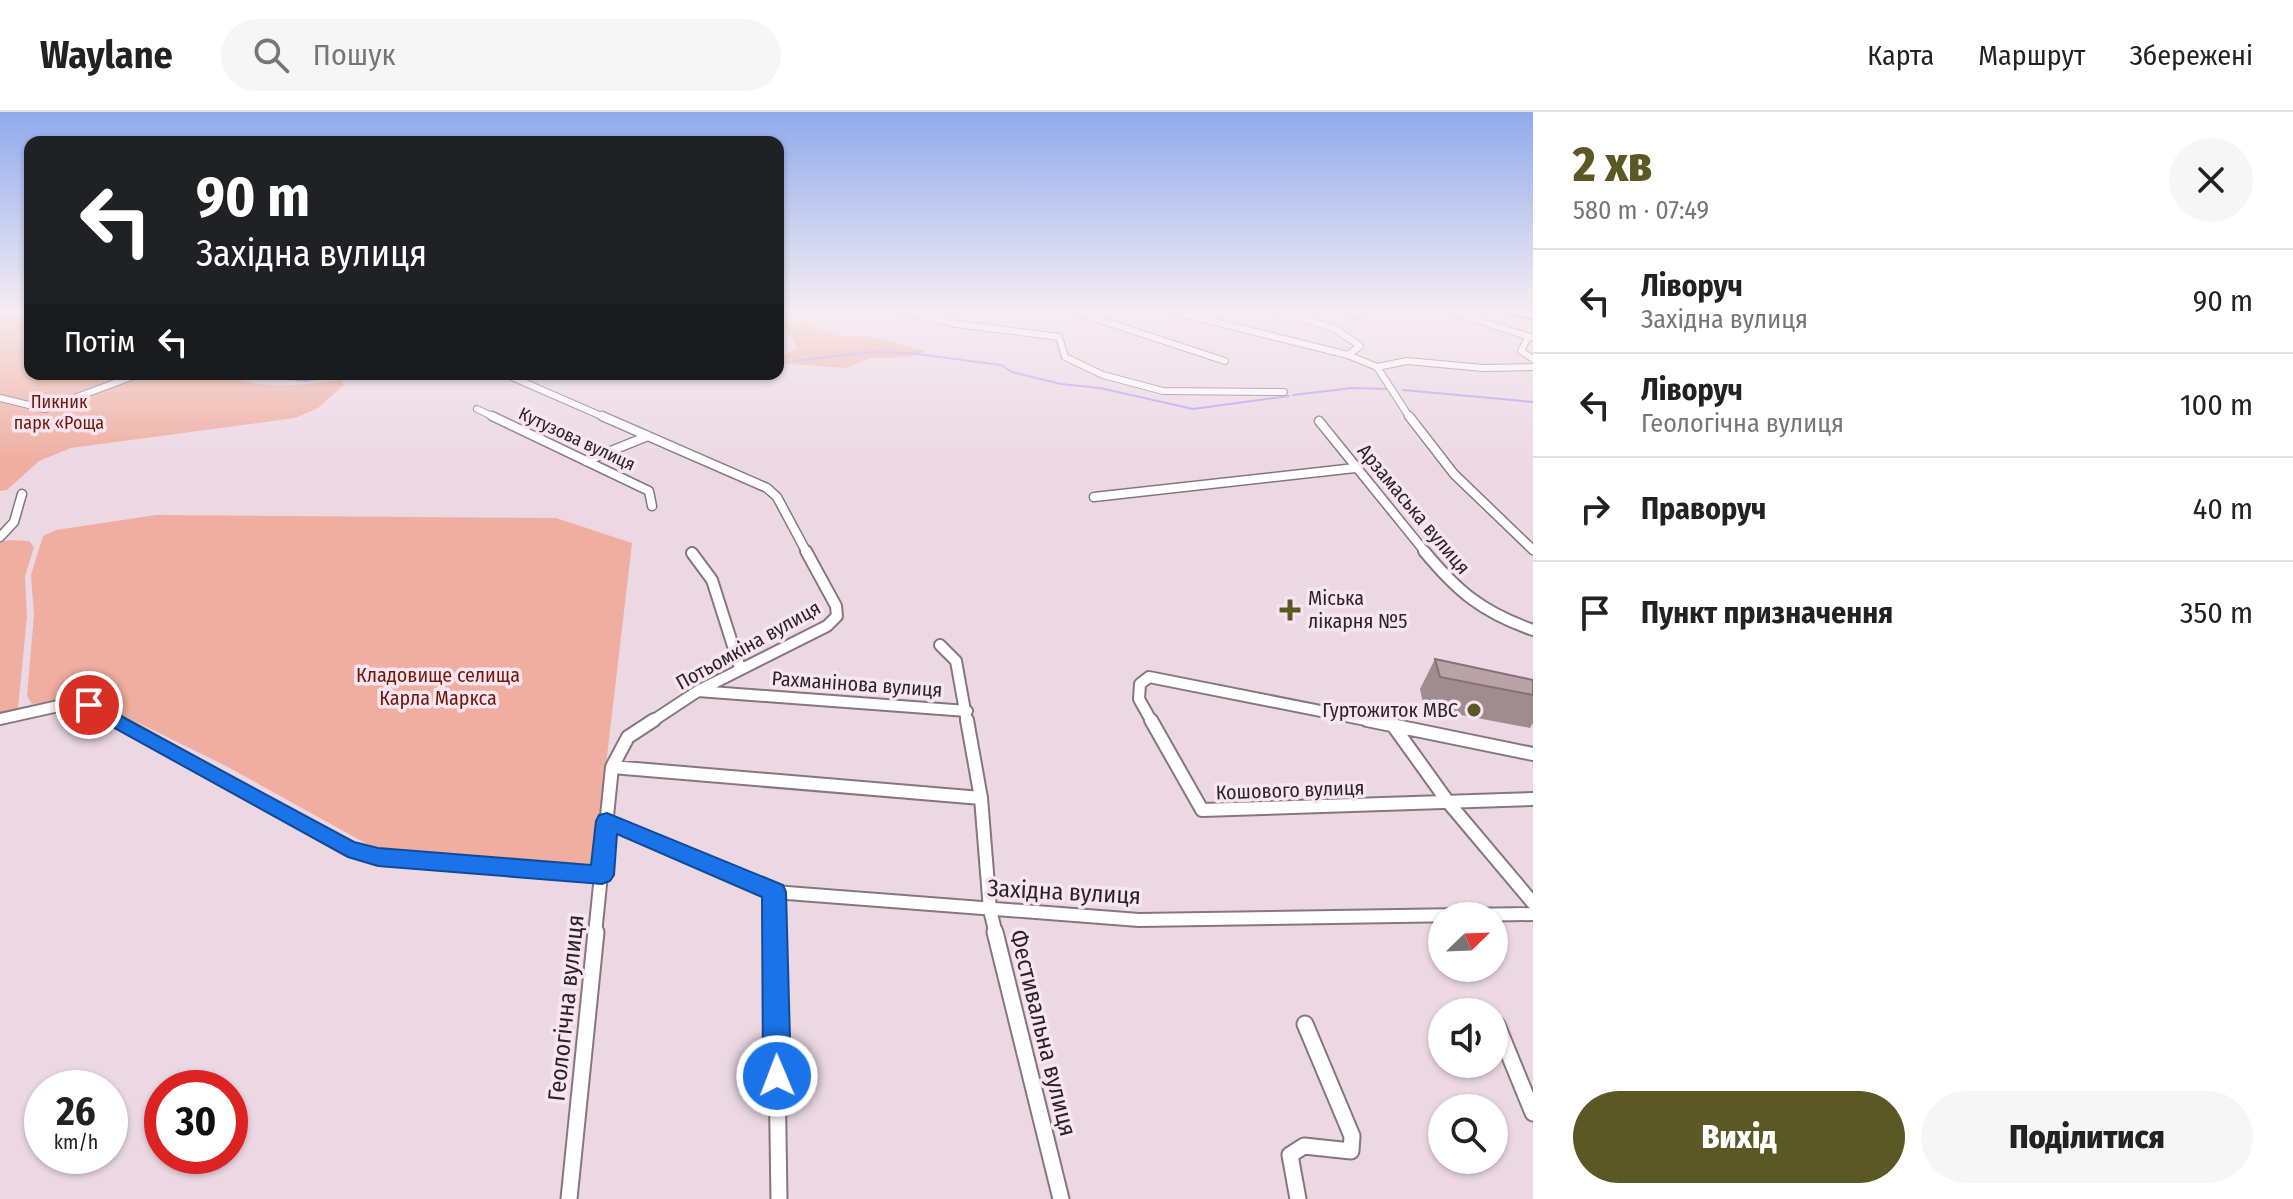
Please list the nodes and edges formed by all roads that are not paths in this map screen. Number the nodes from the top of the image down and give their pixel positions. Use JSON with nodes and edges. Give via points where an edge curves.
{"nodes":[{"id":1,"x":1074,"y":361,"type":"edge"},
{"id":2,"x":1362,"y":361,"type":"edge"},
{"id":3,"x":1377,"y":367,"type":"junction"},
{"id":4,"x":1533,"y":367,"type":"edge"},
{"id":5,"x":123,"y":380,"type":"edge"},
{"id":6,"x":519,"y":380,"type":"edge"},
{"id":7,"x":1284,"y":392,"type":"dead end"},
{"id":8,"x":0,"y":398,"type":"edge"},
{"id":9,"x":477,"y":409,"type":"dead end"},
{"id":10,"x":1319,"y":421,"type":"dead end"},
{"id":11,"x":648,"y":436,"type":"junction"},
{"id":12,"x":586,"y":461,"type":"junction"},
{"id":13,"x":1355,"y":468,"type":"junction"},
{"id":14,"x":22,"y":494,"type":"dead end"},
{"id":15,"x":1094,"y":497,"type":"dead end"},
{"id":16,"x":652,"y":506,"type":"dead end"},
{"id":17,"x":0,"y":537,"type":"edge"},
{"id":18,"x":1533,"y":550,"type":"edge"},
{"id":19,"x":692,"y":553,"type":"dead end"},
{"id":20,"x":1533,"y":630,"type":"edge"},
{"id":21,"x":940,"y":645,"type":"dead end"},
{"id":22,"x":740,"y":668,"type":"junction"},
{"id":23,"x":698,"y":691,"type":"junction"},
{"id":24,"x":967,"y":711,"type":"junction"},
{"id":25,"x":0,"y":719,"type":"edge"},
{"id":26,"x":1392,"y":724,"type":"junction"},
{"id":27,"x":1533,"y":754,"type":"edge"},
{"id":28,"x":612,"y":767,"type":"junction"},
{"id":29,"x":981,"y":798,"type":"junction"},
{"id":30,"x":1533,"y":799,"type":"edge"},
{"id":31,"x":1448,"y":802,"type":"junction"},
{"id":32,"x":607,"y":821,"type":"junction"},
{"id":33,"x":602,"y":875,"type":"junction"},
{"id":34,"x":774,"y":892,"type":"junction"},
{"id":35,"x":1533,"y":903,"type":"edge"},
{"id":36,"x":990,"y":910,"type":"junction"},
{"id":37,"x":1533,"y":914,"type":"edge"},
{"id":38,"x":1305,"y":1024,"type":"dead end"},
{"id":39,"x":1508,"y":1052,"type":"edge"},
{"id":40,"x":1533,"y":1113,"type":"edge"},
{"id":41,"x":569,"y":1199,"type":"edge"},
{"id":42,"x":779,"y":1199,"type":"edge"},
{"id":43,"x":1061,"y":1199,"type":"edge"},
{"id":44,"x":1298,"y":1199,"type":"edge"}],
"edges":[{"from":1,"to":7,"type":"street","via":[[1163,391]]},
{"from":2,"to":3,"type":"street"},
{"from":3,"to":4,"type":"street","via":[[1407,361]]},
{"from":3,"to":18,"type":"street","via":[[1454,474]]},
{"from":5,"to":8,"type":"street","via":[[45,409]]},
{"from":6,"to":11,"type":"street","name":"Потьомкіна вулиця"},
{"from":9,"to":12,"type":"street","name":"Кутузова вулиця"},
{"from":10,"to":13,"type":"street","name":"Арзамаська вулиця"},
{"from":11,"to":12,"type":"street"},
{"from":11,"to":22,"type":"street","name":"Потьомкіна вулиця","via":[[777,497],[836,606],[837,616],[827,626]]},
{"from":12,"to":16,"type":"street","name":"Кутузова вулиця","via":[[649,491]]},
{"from":13,"to":15,"type":"street"},
{"from":13,"to":20,"type":"street","name":"Арзамаська вулиця","via":[[1469,601]]},
{"from":14,"to":17,"type":"street","via":[[14,522]]},
{"from":19,"to":22,"type":"street","via":[[712,580]]},
{"from":21,"to":24,"type":"street","name":"Фестивальна вулиця","via":[[956,661]]},
{"from":22,"to":23,"type":"street","name":"Потьомкіна вулиця"},
{"from":23,"to":24,"type":"street","name":"Рахманінова вулиця"},
{"from":23,"to":28,"type":"street","name":"Потьомкіна вулиця","via":[[628,737]]},
{"from":24,"to":29,"type":"street","name":"Фестивальна вулиця"},
{"from":25,"to":33,"type":"street","via":[[63,705],[89,705],[348,849],[378,857]]},
{"from":26,"to":27,"type":"street"},
{"from":26,"to":31,"type":"street"},
{"from":26,"to":31,"type":"street","name":"Кошового вулиця","via":[[1149,677],[1140,684],[1139,699],[1202,810]]},
{"from":28,"to":29,"type":"street"},
{"from":28,"to":32,"type":"street","name":"Потьомкіна вулиця"},
{"from":29,"to":36,"type":"street","name":"Фестивальна вулиця"},
{"from":30,"to":31,"type":"street","name":"Кошового вулиця"},
{"from":31,"to":35,"type":"street"},
{"from":32,"to":33,"type":"street","name":"Геологічна вулиця"},
{"from":32,"to":34,"type":"street","name":"Західна вулиця"},
{"from":33,"to":41,"type":"street","name":"Геологічна вулиця"},
{"from":34,"to":36,"type":"street","name":"Західна вулиця"},
{"from":34,"to":42,"type":"street"},
{"from":36,"to":37,"type":"street","name":"Західна вулиця","via":[[1139,920]]},
{"from":36,"to":43,"type":"street","name":"Фестивальна вулиця"},
{"from":38,"to":44,"type":"street","via":[[1352,1136],[1351,1151],[1304,1146],[1290,1155]]},
{"from":39,"to":40,"type":"street"}]}
